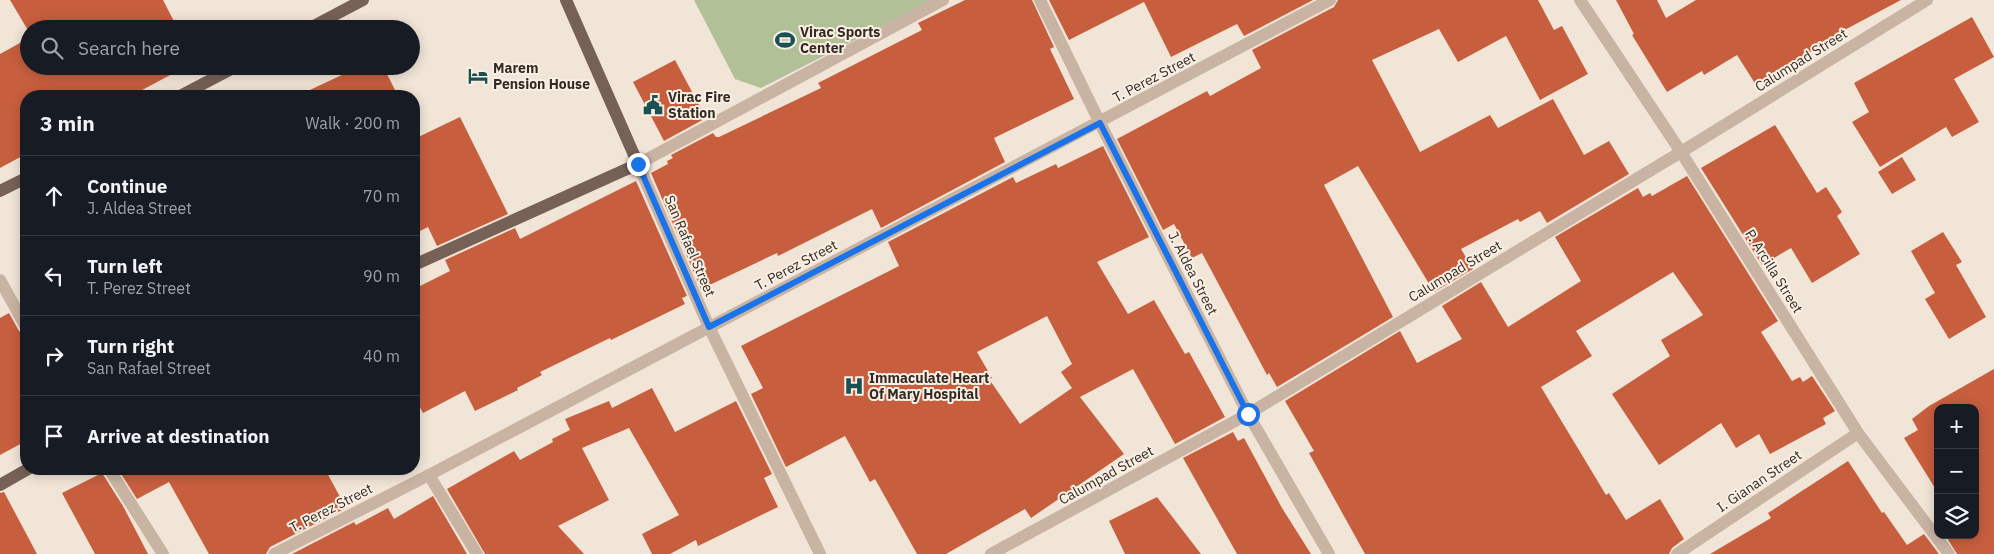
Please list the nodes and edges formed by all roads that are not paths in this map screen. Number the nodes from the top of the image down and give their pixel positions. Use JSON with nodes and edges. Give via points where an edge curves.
{"nodes":[{"id":1,"x":363,"y":0,"type":"edge"},
{"id":2,"x":566,"y":0,"type":"edge"},
{"id":3,"x":943,"y":0,"type":"edge"},
{"id":4,"x":1040,"y":0,"type":"edge"},
{"id":5,"x":1330,"y":0,"type":"edge"},
{"id":6,"x":1580,"y":0,"type":"edge"},
{"id":7,"x":1927,"y":0,"type":"edge"},
{"id":8,"x":325,"y":20,"type":"edge"},
{"id":9,"x":220,"y":75,"type":"edge"},
{"id":10,"x":191,"y":90,"type":"edge"},
{"id":11,"x":1100,"y":123,"type":"junction"},
{"id":12,"x":1681,"y":152,"type":"junction"},
{"id":13,"x":638,"y":164,"type":"junction"},
{"id":14,"x":20,"y":181,"type":"edge"},
{"id":15,"x":0,"y":191,"type":"edge"},
{"id":16,"x":420,"y":262,"type":"edge"},
{"id":17,"x":0,"y":280,"type":"edge"},
{"id":18,"x":20,"y":316,"type":"edge"},
{"id":19,"x":709,"y":327,"type":"junction"},
{"id":20,"x":1248,"y":414,"type":"junction"},
{"id":21,"x":1858,"y":433,"type":"junction"},
{"id":22,"x":20,"y":473,"type":"edge"},
{"id":23,"x":113,"y":475,"type":"edge"},
{"id":24,"x":430,"y":475,"type":"junction"},
{"id":25,"x":0,"y":484,"type":"edge"},
{"id":26,"x":163,"y":554,"type":"edge"},
{"id":27,"x":274,"y":554,"type":"edge"},
{"id":28,"x":478,"y":554,"type":"edge"},
{"id":29,"x":820,"y":554,"type":"edge"},
{"id":30,"x":991,"y":554,"type":"edge"},
{"id":31,"x":1328,"y":554,"type":"edge"},
{"id":32,"x":1677,"y":554,"type":"edge"},
{"id":33,"x":1949,"y":554,"type":"edge"}],
"edges":[{"from":1,"to":8,"type":"main road"},
{"from":2,"to":13,"type":"main road","name":"San Rafael Street"},
{"from":3,"to":13,"type":"street"},
{"from":4,"to":11,"type":"street","name":"J. Aldea Street"},
{"from":5,"to":11,"type":"street","name":"T. Perez Street"},
{"from":6,"to":12,"type":"street","name":"P. Arcilla Street"},
{"from":7,"to":12,"type":"street","name":"Calumpad Street"},
{"from":9,"to":10,"type":"main road"},
{"from":11,"to":19,"type":"street","name":"T. Perez Street"},
{"from":11,"to":20,"type":"street","name":"J. Aldea Street"},
{"from":12,"to":20,"type":"street","name":"Calumpad Street"},
{"from":12,"to":21,"type":"street","name":"P. Arcilla Street"},
{"from":13,"to":16,"type":"main road"},
{"from":13,"to":19,"type":"street","name":"San Rafael Street"},
{"from":14,"to":15,"type":"main road"},
{"from":17,"to":18,"type":"street"},
{"from":19,"to":24,"type":"street","name":"T. Perez Street"},
{"from":19,"to":29,"type":"street","name":"San Rafael Street"},
{"from":20,"to":30,"type":"street","name":"Calumpad Street"},
{"from":20,"to":31,"type":"street","name":"J. Aldea Street"},
{"from":21,"to":32,"type":"street","name":"I. Gianan Street"},
{"from":21,"to":33,"type":"street","name":"P. Arcilla Street"},
{"from":22,"to":25,"type":"main road"},
{"from":23,"to":26,"type":"street"},
{"from":24,"to":27,"type":"street","name":"T. Perez Street"},
{"from":24,"to":28,"type":"street"}]}
